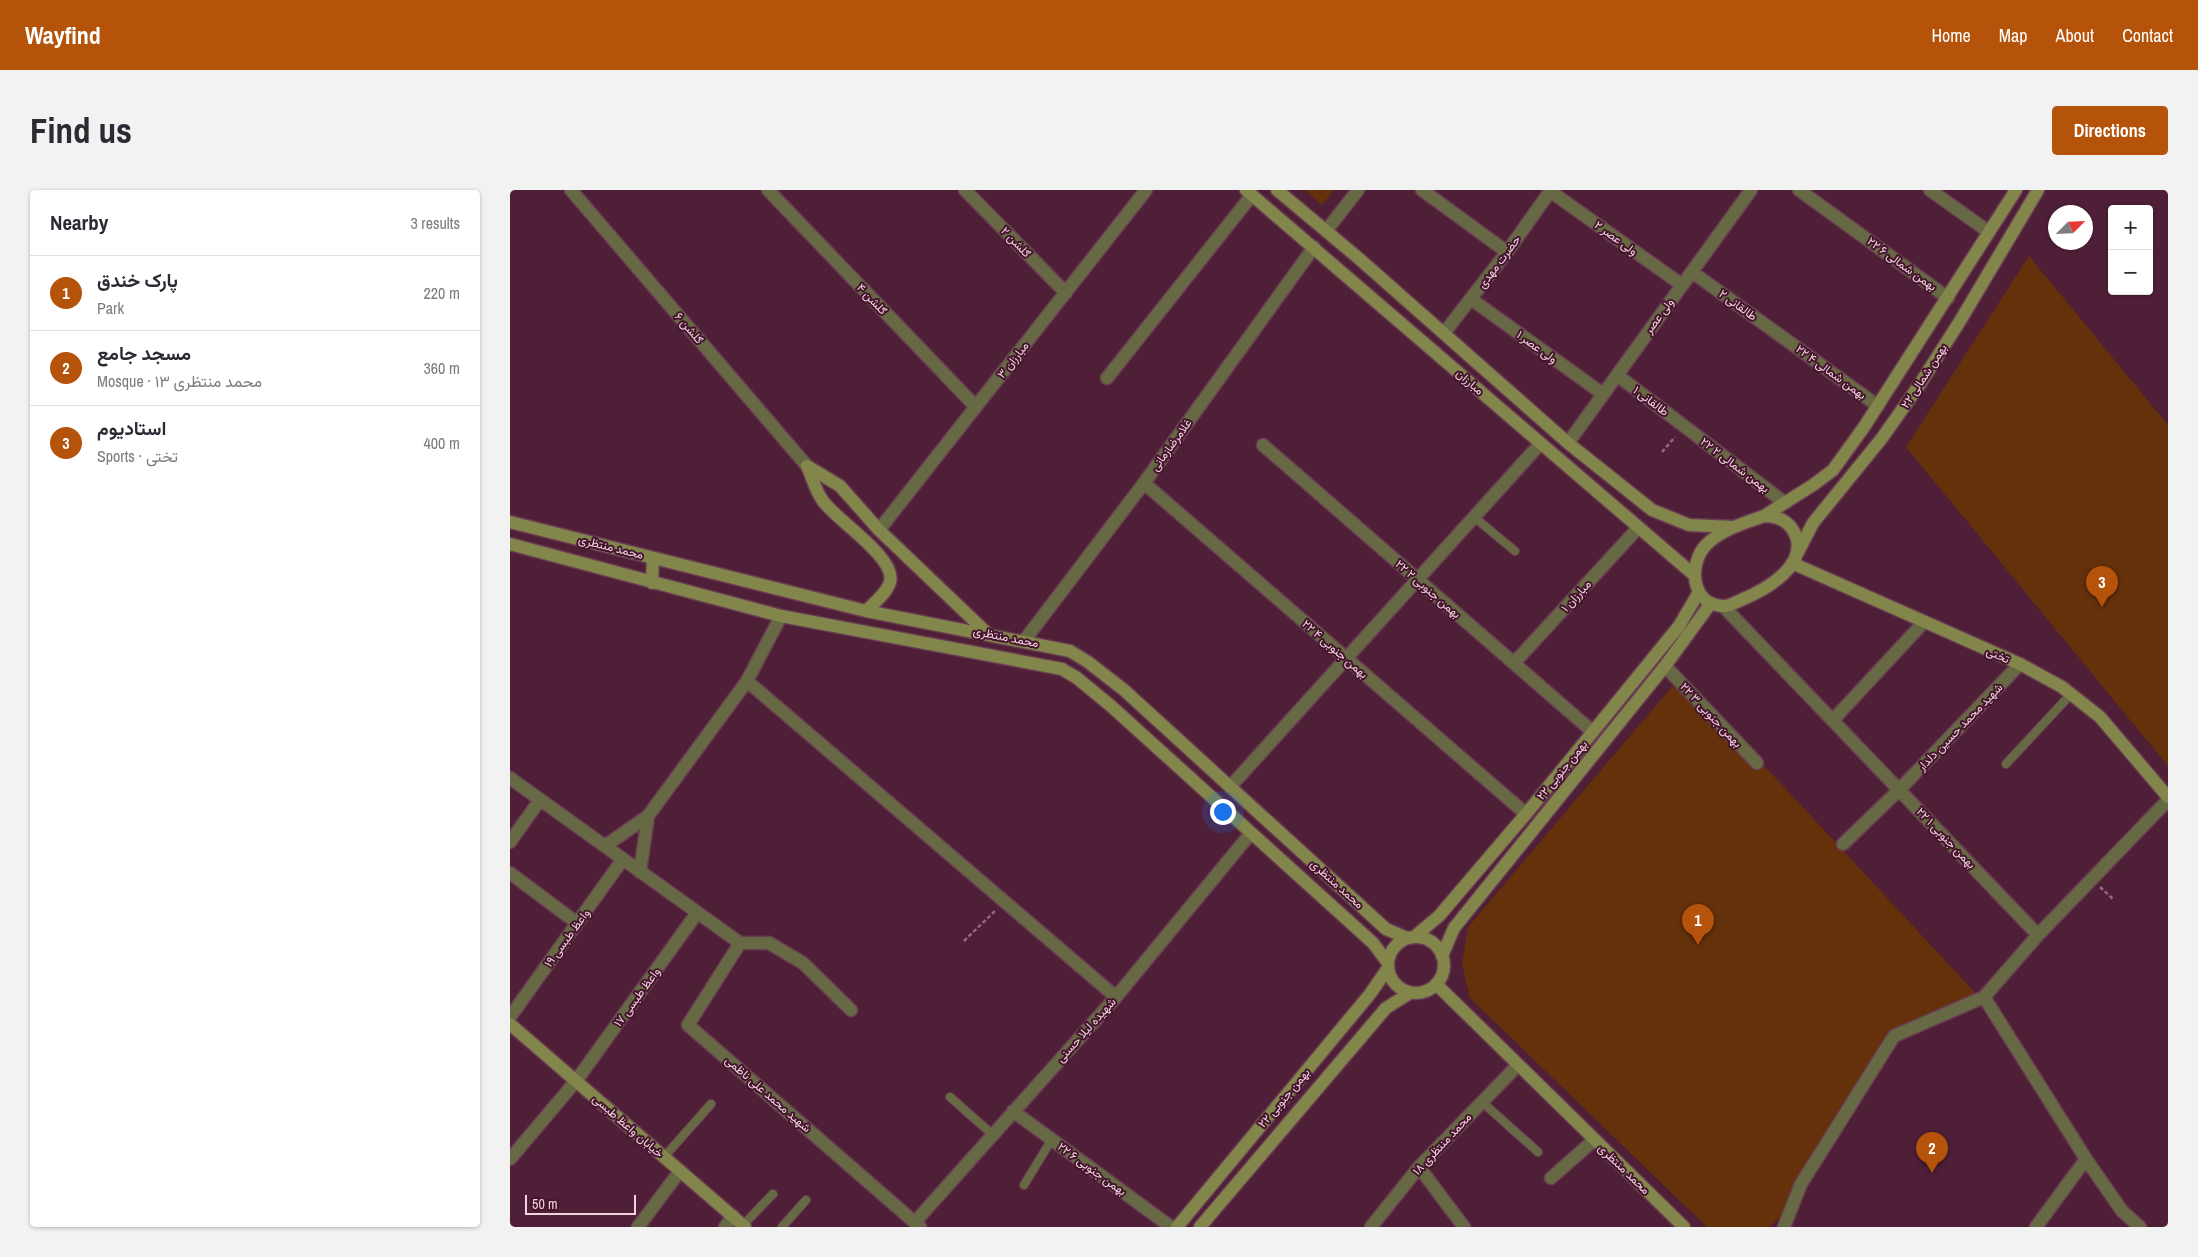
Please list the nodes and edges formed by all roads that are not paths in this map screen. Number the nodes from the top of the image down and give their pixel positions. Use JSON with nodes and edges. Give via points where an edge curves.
{"nodes":[{"id":1,"x":571,"y":190,"type":"edge"},
{"id":2,"x":768,"y":190,"type":"edge"},
{"id":3,"x":965,"y":190,"type":"edge"},
{"id":4,"x":1146,"y":190,"type":"edge"},
{"id":5,"x":1277,"y":190,"type":"edge"},
{"id":6,"x":1358,"y":190,"type":"edge"},
{"id":7,"x":1422,"y":190,"type":"edge"},
{"id":8,"x":1751,"y":190,"type":"edge"},
{"id":9,"x":1799,"y":190,"type":"edge"},
{"id":10,"x":1930,"y":190,"type":"edge"},
{"id":11,"x":2016,"y":190,"type":"edge"},
{"id":12,"x":2038,"y":190,"type":"edge"},
{"id":13,"x":1551,"y":191,"type":"edge"},
{"id":14,"x":1249,"y":192,"type":"edge"},
{"id":15,"x":1326,"y":231,"type":"junction"},
{"id":16,"x":1989,"y":232,"type":"junction"},
{"id":17,"x":1314,"y":247,"type":"junction"},
{"id":18,"x":1507,"y":252,"type":"junction"},
{"id":19,"x":1692,"y":272,"type":"junction"},
{"id":20,"x":1682,"y":285,"type":"junction"},
{"id":21,"x":1066,"y":293,"type":"junction"},
{"id":22,"x":1948,"y":298,"type":"junction"},
{"id":23,"x":1471,"y":299,"type":"junction"},
{"id":24,"x":1444,"y":334,"type":"junction"},
{"id":25,"x":1784,"y":339,"type":"joint"},
{"id":26,"x":1617,"y":375,"type":"junction"},
{"id":27,"x":1107,"y":378,"type":"dead end"},
{"id":28,"x":1603,"y":394,"type":"junction"},
{"id":29,"x":1878,"y":406,"type":"junction"},
{"id":30,"x":976,"y":407,"type":"junction"},
{"id":31,"x":1684,"y":426,"type":"joint"},
{"id":32,"x":1568,"y":443,"type":"junction"},
{"id":33,"x":1540,"y":444,"type":"junction"},
{"id":34,"x":1263,"y":445,"type":"dead end"},
{"id":35,"x":807,"y":466,"type":"junction"},
{"id":36,"x":1144,"y":483,"type":"junction"},
{"id":37,"x":1785,"y":503,"type":"junction"},
{"id":38,"x":1764,"y":516,"type":"junction"},
{"id":39,"x":1474,"y":517,"type":"junction"},
{"id":40,"x":510,"y":522,"type":"edge"},
{"id":41,"x":1734,"y":526,"type":"junction"},
{"id":42,"x":1638,"y":528,"type":"junction"},
{"id":43,"x":879,"y":530,"type":"junction"},
{"id":44,"x":510,"y":544,"type":"edge"},
{"id":45,"x":1515,"y":551,"type":"dead end"},
{"id":46,"x":653,"y":558,"type":"junction"},
{"id":47,"x":1794,"y":558,"type":"junction"},
{"id":48,"x":1693,"y":574,"type":"junction"},
{"id":49,"x":1418,"y":580,"type":"junction"},
{"id":50,"x":652,"y":582,"type":"junction"},
{"id":51,"x":1699,"y":592,"type":"junction"},
{"id":52,"x":1711,"y":603,"type":"junction"},
{"id":53,"x":1724,"y":607,"type":"junction"},
{"id":54,"x":866,"y":611,"type":"junction"},
{"id":55,"x":781,"y":616,"type":"junction"},
{"id":56,"x":1924,"y":622,"type":"junction"},
{"id":57,"x":988,"y":634,"type":"junction"},
{"id":58,"x":1024,"y":641,"type":"junction"},
{"id":59,"x":1346,"y":659,"type":"junction"},
{"id":60,"x":1514,"y":663,"type":"junction"},
{"id":61,"x":2020,"y":664,"type":"junction"},
{"id":62,"x":1665,"y":666,"type":"junction"},
{"id":63,"x":747,"y":681,"type":"junction"},
{"id":64,"x":2071,"y":694,"type":"junction"},
{"id":65,"x":1833,"y":720,"type":"junction"},
{"id":66,"x":1593,"y":732,"type":"junction"},
{"id":67,"x":1758,"y":764,"type":"dead end"},
{"id":68,"x":2006,"y":764,"type":"dead end"},
{"id":69,"x":510,"y":778,"type":"edge"},
{"id":70,"x":1230,"y":787,"type":"junction"},
{"id":71,"x":1899,"y":790,"type":"junction"},
{"id":72,"x":2168,"y":798,"type":"edge"},
{"id":73,"x":540,"y":800,"type":"junction"},
{"id":74,"x":1526,"y":814,"type":"junction"},
{"id":75,"x":648,"y":816,"type":"junction"},
{"id":76,"x":1251,"y":833,"type":"junction"},
{"id":77,"x":510,"y":842,"type":"edge"},
{"id":78,"x":1843,"y":844,"type":"dead end"},
{"id":79,"x":605,"y":846,"type":"junction"},
{"id":80,"x":623,"y":859,"type":"junction"},
{"id":81,"x":640,"y":872,"type":"junction"},
{"id":82,"x":510,"y":873,"type":"edge"},
{"id":83,"x":698,"y":913,"type":"junction"},
{"id":84,"x":578,"y":923,"type":"junction"},
{"id":85,"x":2038,"y":935,"type":"junction"},
{"id":86,"x":1410,"y":938,"type":"junction"},
{"id":87,"x":740,"y":943,"type":"junction"},
{"id":88,"x":1442,"y":956,"type":"junction"},
{"id":89,"x":1388,"y":965,"type":"junction"},
{"id":90,"x":1436,"y":984,"type":"junction"},
{"id":91,"x":1410,"y":992,"type":"junction"},
{"id":92,"x":1984,"y":997,"type":"junction"},
{"id":93,"x":1116,"y":998,"type":"junction"},
{"id":94,"x":851,"y":1010,"type":"dead end"},
{"id":95,"x":510,"y":1017,"type":"edge"},
{"id":96,"x":510,"y":1024,"type":"edge"},
{"id":97,"x":1518,"y":1065,"type":"junction"},
{"id":98,"x":576,"y":1081,"type":"junction"},
{"id":99,"x":950,"y":1097,"type":"dead end"},
{"id":100,"x":1482,"y":1102,"type":"junction"},
{"id":101,"x":712,"y":1104,"type":"dead end"},
{"id":102,"x":1013,"y":1111,"type":"junction"},
{"id":103,"x":992,"y":1134,"type":"junction"},
{"id":104,"x":1250,"y":1138,"type":"junction"},
{"id":105,"x":1052,"y":1139,"type":"junction"},
{"id":106,"x":1594,"y":1140,"type":"junction"},
{"id":107,"x":1265,"y":1150,"type":"junction"},
{"id":108,"x":1538,"y":1152,"type":"dead end"},
{"id":109,"x":664,"y":1157,"type":"junction"},
{"id":110,"x":2086,"y":1159,"type":"junction"},
{"id":111,"x":510,"y":1160,"type":"edge"},
{"id":112,"x":1419,"y":1168,"type":"junction"},
{"id":113,"x":680,"y":1171,"type":"junction"},
{"id":114,"x":1551,"y":1178,"type":"dead end"},
{"id":115,"x":1024,"y":1184,"type":"dead end"},
{"id":116,"x":772,"y":1194,"type":"dead end"},
{"id":117,"x":806,"y":1200,"type":"dead end"},
{"id":118,"x":740,"y":1223,"type":"edge"},
{"id":119,"x":918,"y":1224,"type":"edge"},
{"id":120,"x":638,"y":1227,"type":"edge"},
{"id":121,"x":725,"y":1227,"type":"edge"},
{"id":122,"x":782,"y":1227,"type":"edge"},
{"id":123,"x":1170,"y":1227,"type":"edge"},
{"id":124,"x":1177,"y":1227,"type":"edge"},
{"id":125,"x":1200,"y":1227,"type":"edge"},
{"id":126,"x":1371,"y":1227,"type":"edge"},
{"id":127,"x":1464,"y":1227,"type":"edge"},
{"id":128,"x":1684,"y":1227,"type":"edge"},
{"id":129,"x":1784,"y":1227,"type":"edge"},
{"id":130,"x":2036,"y":1227,"type":"edge"},
{"id":131,"x":2140,"y":1227,"type":"edge"}],
"edges":[{"from":1,"to":35,"type":"street","name":"ګلشن ۶"},
{"from":2,"to":30,"type":"street","name":"ګلشن ۴"},
{"from":3,"to":21,"type":"street","name":"ګلشن ۲"},
{"from":4,"to":21,"type":"street","name":"مبارزان ۳"},
{"from":5,"to":15,"type":"street","name":"مبارزان"},
{"from":6,"to":15,"type":"street"},
{"from":7,"to":18,"type":"street"},
{"from":8,"to":19,"type":"street","name":"ولی عصر"},
{"from":9,"to":22,"type":"street","name":"۲۲ بهمن شمالی ۶"},
{"from":10,"to":16,"type":"street"},
{"from":11,"to":16,"type":"street","name":"۲۲ بهمن شمالی"},
{"from":12,"to":47,"type":"street","name":"۲۲ بهمن شمالی","via":[[1918,387],[1882,438],[1813,523]]},
{"from":13,"to":18,"type":"street","name":"حضرت مهدی"},
{"from":13,"to":20,"type":"street","name":"ولی عصر ۲"},
{"from":14,"to":17,"type":"street","name":"مبارزان"},
{"from":14,"to":27,"type":"street"},
{"from":15,"to":17,"type":"street"},
{"from":15,"to":24,"type":"street","name":"مبارزان"},
{"from":16,"to":22,"type":"street","name":"۲۲ بهمن شمالی"},
{"from":17,"to":33,"type":"street","name":"مبارزان"},
{"from":17,"to":36,"type":"street","name":"غلامرضازمانی"},
{"from":18,"to":23,"type":"street","name":"حضرت مهدی"},
{"from":19,"to":20,"type":"street","name":"ولی عصر"},
{"from":19,"to":25,"type":"street","name":"طالقانی ۲"},
{"from":20,"to":26,"type":"street","name":"ولی عصر"},
{"from":21,"to":30,"type":"street","name":"مبارزان ۳"},
{"from":22,"to":29,"type":"street","name":"۲۲ بهمن شمالی"},
{"from":23,"to":24,"type":"street","name":"حضرت مهدی"},
{"from":23,"to":28,"type":"street","name":"ولی عصر ۱"},
{"from":24,"to":32,"type":"street","name":"مبارزان"},
{"from":25,"to":29,"type":"street","name":"۲۲ بهمن شمالی ۴"},
{"from":26,"to":28,"type":"street","name":"ولی عصر"},
{"from":26,"to":31,"type":"street","name":"طالقانی ۱"},
{"from":28,"to":32,"type":"street","name":"ولی عصر"},
{"from":29,"to":37,"type":"street","name":"۲۲ بهمن شمالی","via":[[1833,470]]},
{"from":30,"to":43,"type":"street","name":"مبارزان ۳"},
{"from":31,"to":37,"type":"street","name":"۲۲ بهمن شمالی ۲"},
{"from":32,"to":41,"type":"street","name":"مبارزان","via":[[1652,510],[1689,525]]},
{"from":33,"to":39,"type":"street"},
{"from":33,"to":42,"type":"street","name":"مبارزان"},
{"from":34,"to":49,"type":"street","name":"۲۲ بهمن جنوبی ۲"},
{"from":35,"to":43,"type":"street","via":[[840,486]]},
{"from":35,"to":54,"type":"street","via":[[823,501],[882,558],[890,571],[885,592]]},
{"from":36,"to":58,"type":"street","name":"غلامرضازمانی"},
{"from":36,"to":59,"type":"street","name":"۲۲ بهمن جنوبی ۴"},
{"from":37,"to":38,"type":"street","name":"۲۲ بهمن شمالی"},
{"from":38,"to":41,"type":"street"},
{"from":38,"to":47,"type":"street","via":[[1774,516],[1790,526],[1798,544]]},
{"from":39,"to":45,"type":"lane"},
{"from":39,"to":49,"type":"street"},
{"from":40,"to":46,"type":"street","name":"محمد منتظری"},
{"from":41,"to":48,"type":"street","via":[[1707,544],[1696,560]]},
{"from":42,"to":48,"type":"street","name":"مبارزان"},
{"from":42,"to":60,"type":"street","name":"مبارزان ۱"},
{"from":43,"to":57,"type":"street"},
{"from":44,"to":50,"type":"street","name":"محمد منتظری"},
{"from":46,"to":50,"type":"street"},
{"from":46,"to":54,"type":"street","name":"محمد منتظری"},
{"from":47,"to":53,"type":"street","via":[[1779,579],[1761,591]]},
{"from":47,"to":56,"type":"street","name":"تختی"},
{"from":48,"to":51,"type":"street"},
{"from":49,"to":59,"type":"street"},
{"from":49,"to":60,"type":"street","name":"۲۲ بهمن جنوبی ۲"},
{"from":50,"to":55,"type":"street","name":"محمد منتظری"},
{"from":51,"to":52,"type":"street"},
{"from":51,"to":66,"type":"street","name":"۲۲ بهمن جنوبی","via":[[1680,626]]},
{"from":52,"to":53,"type":"street"},
{"from":52,"to":62,"type":"street","name":"۲۲ بهمن جنوبی"},
{"from":53,"to":65,"type":"street","name":"۲۲ بهمن جنوبی ۱"},
{"from":54,"to":57,"type":"street","name":"محمد منتظری"},
{"from":55,"to":63,"type":"street"},
{"from":55,"to":76,"type":"street","name":"محمد منتظری","via":[[1062,669],[1111,706]]},
{"from":56,"to":61,"type":"street","name":"تختی"},
{"from":56,"to":65,"type":"street"},
{"from":57,"to":58,"type":"street","name":"محمد منتظری"},
{"from":58,"to":70,"type":"street","name":"محمد منتظری","via":[[1070,651],[1088,662],[1124,690]]},
{"from":59,"to":70,"type":"street"},
{"from":59,"to":74,"type":"street","name":"۲۲ بهمن جنوبی ۴"},
{"from":60,"to":66,"type":"street","name":"۲۲ بهمن جنوبی ۲"},
{"from":61,"to":64,"type":"street","name":"تختی"},
{"from":61,"to":71,"type":"street","name":"شهید محمد حسین دلدار"},
{"from":62,"to":67,"type":"street","name":"۲۲ بهمن جنوبی ۳"},
{"from":62,"to":88,"type":"street","name":"۲۲ بهمن جنوبی","via":[[1454,928]]},
{"from":63,"to":75,"type":"street"},
{"from":63,"to":93,"type":"street"},
{"from":64,"to":68,"type":"lane"},
{"from":64,"to":72,"type":"street","name":"تختی","via":[[2100,717]]},
{"from":65,"to":71,"type":"street","name":"۲۲ بهمن جنوبی ۱"},
{"from":66,"to":74,"type":"street","name":"۲۲ بهمن جنوبی"},
{"from":69,"to":73,"type":"street"},
{"from":70,"to":86,"type":"street","name":"محمد منتظری","via":[[1386,928]]},
{"from":71,"to":78,"type":"street","name":"شهید محمد حسین دلدار"},
{"from":71,"to":85,"type":"street","name":"۲۲ بهمن جنوبی ۱"},
{"from":72,"to":85,"type":"street"},
{"from":73,"to":77,"type":"street"},
{"from":73,"to":79,"type":"street"},
{"from":74,"to":86,"type":"street","name":"۲۲ بهمن جنوبی","via":[[1440,916]]},
{"from":75,"to":79,"type":"street"},
{"from":75,"to":81,"type":"street"},
{"from":76,"to":89,"type":"street","name":"محمد منتظری","via":[[1373,943]]},
{"from":76,"to":93,"type":"street","name":"شهیده لیلا حسنی"},
{"from":79,"to":80,"type":"street"},
{"from":80,"to":81,"type":"street"},
{"from":80,"to":84,"type":"street","name":"واعظ طبسی ۱۹"},
{"from":81,"to":83,"type":"street"},
{"from":82,"to":84,"type":"street"},
{"from":83,"to":87,"type":"street"},
{"from":83,"to":98,"type":"street","name":"واعظ طبسی ۱۷"},
{"from":84,"to":95,"type":"street","name":"واعظ طبسی ۱۹"},
{"from":85,"to":92,"type":"street"},
{"from":86,"to":88,"type":"street","via":[[1421,937],[1434,944]]},
{"from":86,"to":89,"type":"street","via":[[1390,952]]},
{"from":87,"to":94,"type":"street","via":[[768,943],[803,964]]},
{"from":87,"to":119,"type":"street","name":"شهید محمد علی ناظمی","via":[[688,1025]]},
{"from":88,"to":90,"type":"street","via":[[1443,971]]},
{"from":89,"to":91,"type":"street","via":[[1392,980]]},
{"from":89,"to":104,"type":"street","name":"۲۲ بهمن جنوبی","via":[[1370,994]]},
{"from":90,"to":91,"type":"street","via":[[1424,992]]},
{"from":90,"to":97,"type":"street","name":"محمد منتظری"},
{"from":91,"to":107,"type":"street","name":"۲۲ بهمن جنوبی","via":[[1386,1008]]},
{"from":92,"to":110,"type":"street"},
{"from":92,"to":129,"type":"street","via":[[1894,1036],[1801,1184]]},
{"from":93,"to":102,"type":"street","name":"شهیده لیلا حسنی"},
{"from":96,"to":98,"type":"street","name":"خیابان واعظ طبسی"},
{"from":97,"to":100,"type":"street","name":"محمد منتظری ۱۸"},
{"from":97,"to":106,"type":"street","name":"محمد منتظری"},
{"from":98,"to":109,"type":"street","name":"خیابان واعظ طبسی"},
{"from":98,"to":111,"type":"street","name":"واعظ طبسی ۱۷"},
{"from":99,"to":103,"type":"lane"},
{"from":100,"to":108,"type":"lane"},
{"from":100,"to":112,"type":"street","name":"محمد منتظری ۱۸"},
{"from":101,"to":109,"type":"lane"},
{"from":102,"to":103,"type":"street","name":"شهیده لیلا حسنی"},
{"from":102,"to":105,"type":"street","name":"۲۲ بهمن جنوبی ۶"},
{"from":103,"to":119,"type":"street","name":"شهیده لیلا حسنی"},
{"from":104,"to":107,"type":"street"},
{"from":104,"to":124,"type":"street","name":"۲۲ بهمن جنوبی"},
{"from":105,"to":115,"type":"lane"},
{"from":105,"to":123,"type":"street","name":"۲۲ بهمن جنوبی ۶"},
{"from":106,"to":114,"type":"street"},
{"from":106,"to":128,"type":"street","name":"محمد منتظری"},
{"from":107,"to":125,"type":"street","name":"۲۲ بهمن جنوبی"},
{"from":109,"to":113,"type":"street","name":"خیابان واعظ طبسی"},
{"from":110,"to":130,"type":"street"},
{"from":110,"to":131,"type":"street","via":[[2122,1211]]},
{"from":112,"to":126,"type":"street","name":"محمد منتظری ۱۸"},
{"from":112,"to":127,"type":"street"},
{"from":113,"to":118,"type":"street","name":"خیابان واعظ طبسی"},
{"from":113,"to":120,"type":"street"},
{"from":116,"to":118,"type":"lane"},
{"from":117,"to":122,"type":"lane"},
{"from":118,"to":121,"type":"street"}]}
